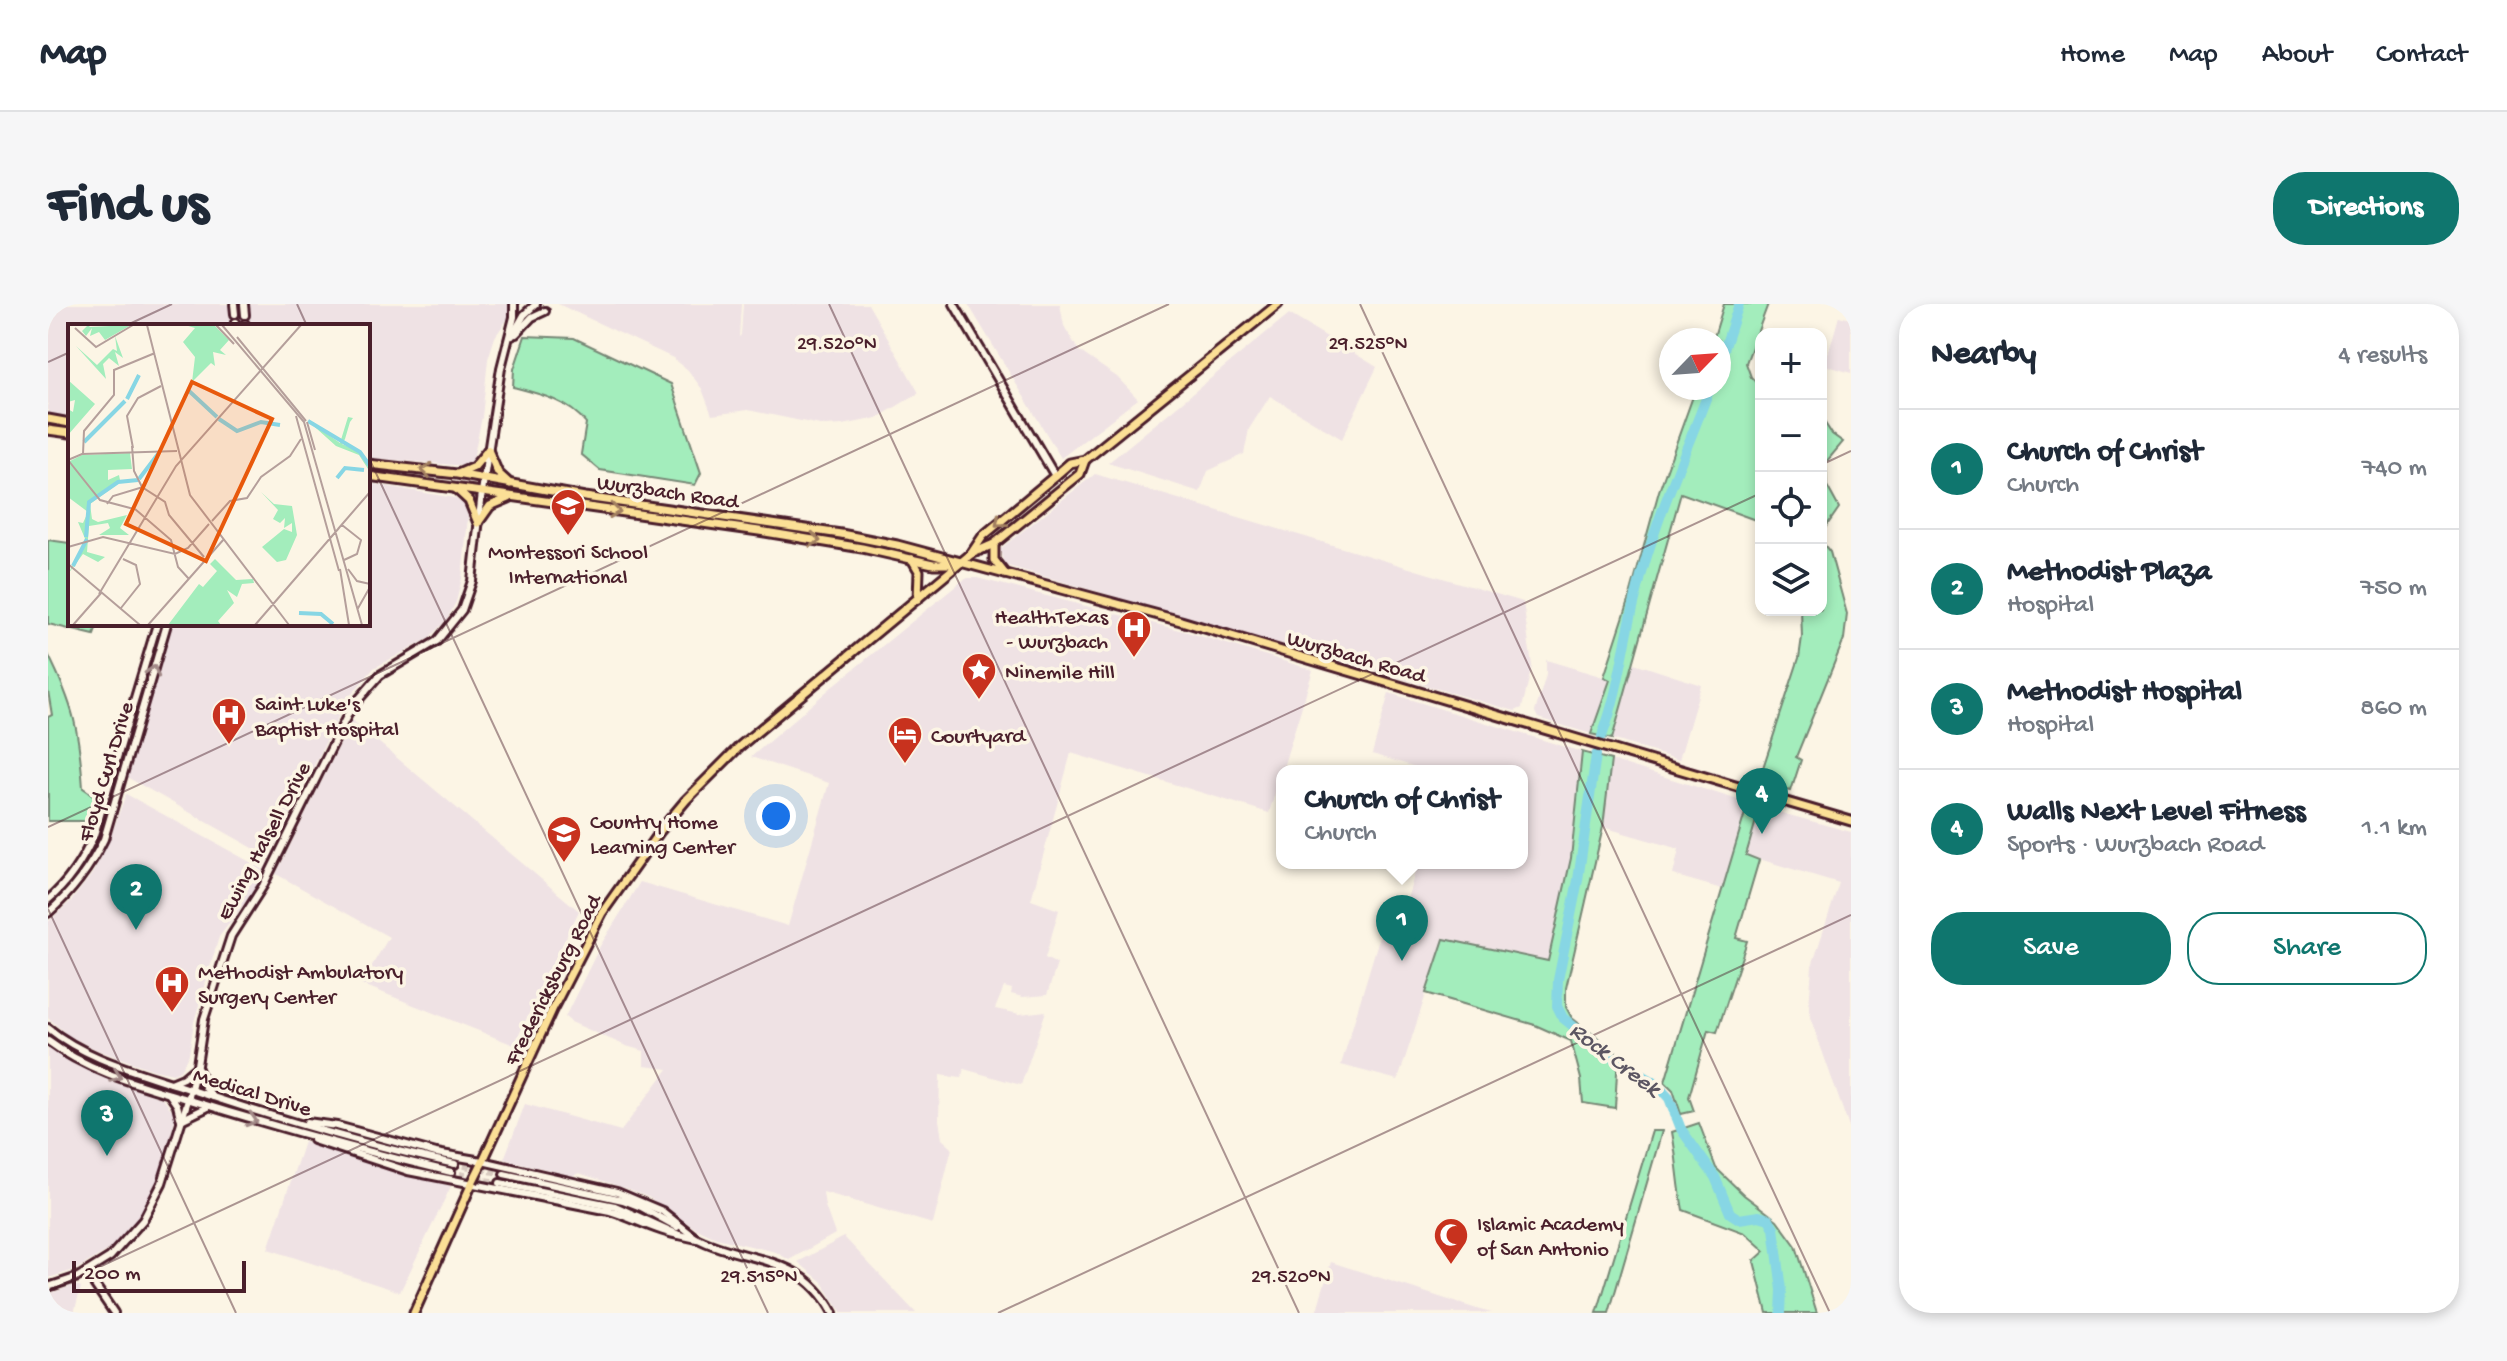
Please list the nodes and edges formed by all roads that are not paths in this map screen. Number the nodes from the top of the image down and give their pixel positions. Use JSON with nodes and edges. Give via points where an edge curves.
{"nodes":[{"id":1,"x":234,"y":304,"type":"edge"},
{"id":2,"x":244,"y":304,"type":"edge"},
{"id":3,"x":514,"y":304,"type":"edge"},
{"id":4,"x":536,"y":304,"type":"edge"},
{"id":5,"x":954,"y":304,"type":"edge"},
{"id":6,"x":1278,"y":304,"type":"edge"},
{"id":7,"x":528,"y":310,"type":"junction"},
{"id":8,"x":545,"y":311,"type":"dead end"},
{"id":9,"x":235,"y":314,"type":"dead end"},
{"id":10,"x":245,"y":315,"type":"dead end"},
{"id":11,"x":510,"y":340,"type":"junction"},
{"id":12,"x":505,"y":350,"type":"junction"},
{"id":13,"x":48,"y":419,"type":"edge"},
{"id":14,"x":68,"y":423,"type":"edge"},
{"id":15,"x":48,"y":430,"type":"edge"},
{"id":16,"x":68,"y":433,"type":"edge"},
{"id":17,"x":488,"y":450,"type":"junction"},
{"id":18,"x":1085,"y":460,"type":"junction"},
{"id":19,"x":370,"y":464,"type":"edge"},
{"id":20,"x":457,"y":474,"type":"junction"},
{"id":21,"x":370,"y":476,"type":"edge"},
{"id":22,"x":1055,"y":476,"type":"junction"},
{"id":23,"x":484,"y":479,"type":"junction"},
{"id":24,"x":513,"y":485,"type":"junction"},
{"id":25,"x":455,"y":488,"type":"junction"},
{"id":26,"x":482,"y":492,"type":"junction"},
{"id":27,"x":1053,"y":496,"type":"junction"},
{"id":28,"x":514,"y":497,"type":"junction"},
{"id":29,"x":478,"y":523,"type":"junction"},
{"id":30,"x":994,"y":544,"type":"junction"},
{"id":31,"x":971,"y":554,"type":"junction"},
{"id":32,"x":912,"y":559,"type":"junction"},
{"id":33,"x":960,"y":563,"type":"junction"},
{"id":34,"x":1006,"y":576,"type":"junction"},
{"id":35,"x":918,"y":599,"type":"junction"},
{"id":36,"x":156,"y":626,"type":"edge"},
{"id":37,"x":166,"y":626,"type":"edge"},
{"id":38,"x":1851,"y":821,"type":"edge"},
{"id":39,"x":88,"y":847,"type":"junction"},
{"id":40,"x":98,"y":853,"type":"junction"},
{"id":41,"x":48,"y":900,"type":"edge"},
{"id":42,"x":48,"y":913,"type":"edge"},
{"id":43,"x":48,"y":1028,"type":"edge"},
{"id":44,"x":48,"y":1041,"type":"edge"},
{"id":45,"x":197,"y":1065,"type":"junction"},
{"id":46,"x":171,"y":1083,"type":"junction"},
{"id":47,"x":191,"y":1090,"type":"junction"},
{"id":48,"x":168,"y":1094,"type":"junction"},
{"id":49,"x":214,"y":1098,"type":"junction"},
{"id":50,"x":188,"y":1100,"type":"junction"},
{"id":51,"x":211,"y":1107,"type":"junction"},
{"id":52,"x":181,"y":1120,"type":"junction"},
{"id":53,"x":292,"y":1121,"type":"junction"},
{"id":54,"x":294,"y":1132,"type":"junction"},
{"id":55,"x":482,"y":1163,"type":"junction"},
{"id":56,"x":504,"y":1174,"type":"tunnel mouth"},
{"id":57,"x":472,"y":1183,"type":"junction"},
{"id":58,"x":500,"y":1183,"type":"tunnel mouth"},
{"id":59,"x":679,"y":1235,"type":"junction"},
{"id":60,"x":697,"y":1239,"type":"junction"},
{"id":61,"x":86,"y":1272,"type":"junction"},
{"id":62,"x":48,"y":1287,"type":"edge"},
{"id":63,"x":114,"y":1313,"type":"edge"},
{"id":64,"x":414,"y":1313,"type":"edge"},
{"id":65,"x":833,"y":1313,"type":"edge"}],
"edges":[{"from":1,"to":9,"type":"street"},
{"from":2,"to":10,"type":"street"},
{"from":3,"to":7,"type":"street","name":"Ewing Halsell Drive"},
{"from":3,"to":12,"type":"street","name":"Ewing Halsell Drive"},
{"from":4,"to":7,"type":"street","name":"Ewing Halsell Drive"},
{"from":5,"to":22,"type":"street"},
{"from":6,"to":18,"type":"main road","name":"Fredericksburg Road"},
{"from":7,"to":11,"type":"street","name":"Ewing Halsell Drive"},
{"from":8,"to":11,"type":"street"},
{"from":11,"to":12,"type":"street","name":"Ewing Halsell Drive"},
{"from":12,"to":17,"type":"street","name":"Ewing Halsell Drive"},
{"from":13,"to":14,"type":"main road"},
{"from":15,"to":16,"type":"main road"},
{"from":17,"to":20,"type":"main road","via":[[474,467]]},
{"from":17,"to":23,"type":"street","name":"Ewing Halsell Drive"},
{"from":17,"to":24,"type":"main road","via":[[498,473]]},
{"from":18,"to":22,"type":"main road","name":"Fredericksburg Road","via":[[1070,463]]},
{"from":18,"to":27,"type":"main road","name":"Fredericksburg Road","via":[[1080,474]]},
{"from":20,"to":19,"type":"main road","name":"Wurzbach Road","one_way":true},
{"from":20,"to":23,"type":"main road","name":"Wurzbach Road"},
{"from":21,"to":25,"type":"main road","name":"Wurzbach Road"},
{"from":22,"to":27,"type":"main road"},
{"from":22,"to":31,"type":"main road","name":"Fredericksburg Road","one_way":true,"via":[[983,536]]},
{"from":23,"to":24,"type":"main road","name":"Wurzbach Road"},
{"from":23,"to":26,"type":"street","name":"Ewing Halsell Drive"},
{"from":24,"to":33,"type":"main road","name":"Wurzbach Road","via":[[841,534]]},
{"from":25,"to":26,"type":"main road","name":"Wurzbach Road"},
{"from":25,"to":29,"type":"main road","via":[[469,501]]},
{"from":26,"to":28,"type":"main road","name":"Wurzbach Road"},
{"from":26,"to":29,"type":"street","name":"Ewing Halsell Drive"},
{"from":27,"to":30,"type":"main road","name":"Fredericksburg Road"},
{"from":28,"to":29,"type":"main road","via":[[490,506]]},
{"from":28,"to":32,"type":"main road","name":"Wurzbach Road","one_way":true,"via":[[759,531]]},
{"from":29,"to":45,"type":"street","name":"Ewing Halsell Drive","via":[[472,581],[462,610],[437,641],[380,675],[351,708],[263,886],[231,936],[204,1019]]},
{"from":30,"to":31,"type":"main road","name":"Fredericksburg Road"},
{"from":30,"to":34,"type":"main road","via":[[996,565]]},
{"from":31,"to":33,"type":"main road","name":"Fredericksburg Road"},
{"from":32,"to":33,"type":"main road","name":"Wurzbach Road"},
{"from":32,"to":35,"type":"main road","via":[[919,571]]},
{"from":33,"to":34,"type":"main road","name":"Wurzbach Road"},
{"from":33,"to":35,"type":"main road","name":"Fredericksburg Road"},
{"from":34,"to":38,"type":"main road","name":"Wurzbach Road","via":[[1181,621],[1742,788],[1752,796]]},
{"from":35,"to":55,"type":"main road","name":"Fredericksburg Road","via":[[740,746],[660,831],[602,913]]},
{"from":36,"to":39,"type":"street","name":"Floyd Curl Drive"},
{"from":40,"to":37,"type":"street","name":"Floyd Curl Drive","one_way":true},
{"from":39,"to":40,"type":"street"},
{"from":39,"to":41,"type":"street","name":"Floyd Curl Drive","via":[[66,883]]},
{"from":40,"to":42,"type":"street","name":"Floyd Curl Drive"},
{"from":43,"to":46,"type":"street","name":"Medical Drive","via":[[92,1055]]},
{"from":44,"to":48,"type":"street","name":"Medical Drive","one_way":true,"via":[[99,1069]]},
{"from":45,"to":46,"type":"street"},
{"from":45,"to":47,"type":"street","name":"Ewing Halsell Drive"},
{"from":45,"to":49,"type":"street"},
{"from":46,"to":47,"type":"street","name":"Medical Drive"},
{"from":47,"to":49,"type":"street","name":"Medical Drive"},
{"from":47,"to":50,"type":"street","name":"Ewing Halsell Drive"},
{"from":48,"to":50,"type":"street","name":"Medical Drive"},
{"from":48,"to":52,"type":"street"},
{"from":49,"to":53,"type":"street","name":"Medical Drive"},
{"from":50,"to":51,"type":"street","name":"Medical Drive"},
{"from":50,"to":52,"type":"street","name":"Ewing Halsell Drive"},
{"from":51,"to":52,"type":"street"},
{"from":51,"to":54,"type":"street","name":"Medical Drive","one_way":true},
{"from":52,"to":61,"type":"street","name":"Ewing Halsell Drive","via":[[159,1191],[143,1220],[122,1246]]},
{"from":53,"to":54,"type":"street","name":"Medical Drive","via":[[453,1168]]},
{"from":53,"to":55,"type":"street","via":[[337,1126]]},
{"from":54,"to":57,"type":"street","via":[[408,1171]]},
{"from":55,"to":57,"type":"main road","name":"Fredericksburg Road","bridge":true},
{"from":55,"to":60,"type":"street","via":[[627,1195],[662,1211]]},
{"from":56,"to":60,"type":"street","via":[[623,1200]]},
{"from":57,"to":59,"type":"street","via":[[610,1211]]},
{"from":57,"to":64,"type":"main road","name":"Fredericksburg Road"},
{"from":58,"to":59,"type":"street","via":[[615,1206]]},
{"from":59,"to":60,"type":"street"},
{"from":60,"to":65,"type":"street","via":[[789,1268],[812,1284]]},
{"from":61,"to":62,"type":"street","name":"Ewing Halsell Drive"},
{"from":61,"to":63,"type":"street"}]}
